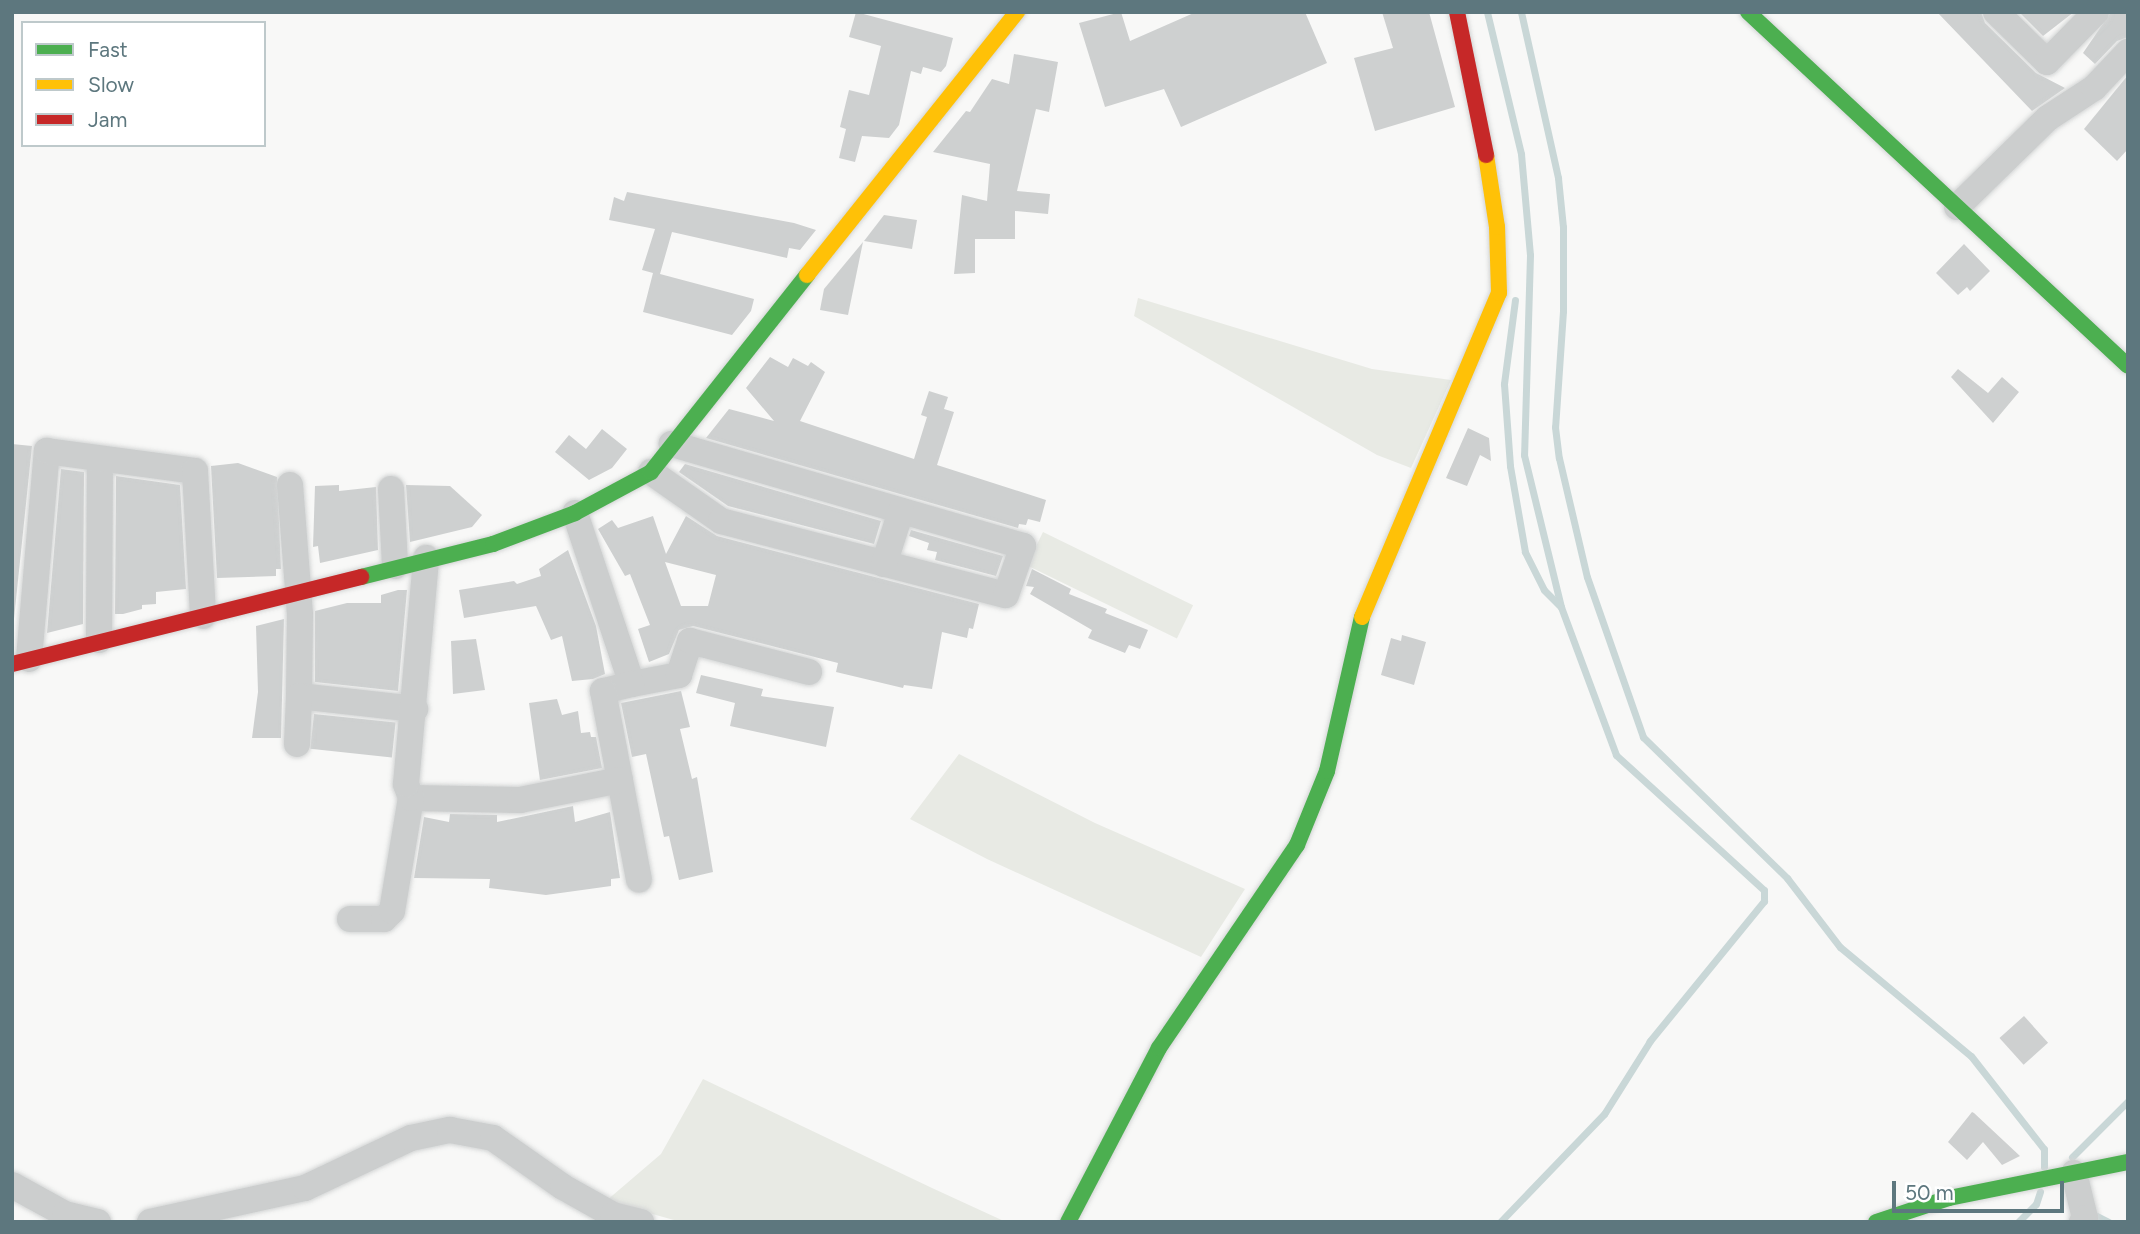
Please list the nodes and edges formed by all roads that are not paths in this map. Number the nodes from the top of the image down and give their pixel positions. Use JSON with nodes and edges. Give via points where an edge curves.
{"nodes":[{"id":1,"x":1017,"y":12,"type":"edge"},
{"id":2,"x":1457,"y":12,"type":"edge"},
{"id":3,"x":1748,"y":12,"type":"edge"},
{"id":4,"x":1996,"y":12,"type":"edge"},
{"id":5,"x":2096,"y":12,"type":"edge"},
{"id":6,"x":2128,"y":52,"type":"edge"},
{"id":7,"x":1957,"y":207,"type":"junction"},
{"id":8,"x":2128,"y":366,"type":"edge"},
{"id":9,"x":673,"y":444,"type":"junction"},
{"id":10,"x":100,"y":460,"type":"junction"},
{"id":11,"x":651,"y":472,"type":"junction"},
{"id":12,"x":290,"y":485,"type":"dead end"},
{"id":13,"x":391,"y":489,"type":"dead end"},
{"id":14,"x":901,"y":511,"type":"junction"},
{"id":15,"x":575,"y":513,"type":"junction"},
{"id":16,"x":426,"y":558,"type":"junction"},
{"id":17,"x":884,"y":564,"type":"junction"},
{"id":18,"x":395,"y":566,"type":"junction"},
{"id":19,"x":298,"y":593,"type":"junction"},
{"id":20,"x":203,"y":616,"type":"junction"},
{"id":21,"x":99,"y":640,"type":"junction"},
{"id":22,"x":21,"y":662,"type":"edge"},
{"id":23,"x":809,"y":672,"type":"dead end"},
{"id":24,"x":632,"y":684,"type":"junction"},
{"id":25,"x":299,"y":696,"type":"junction"},
{"id":26,"x":415,"y":709,"type":"junction"},
{"id":27,"x":297,"y":744,"type":"dead end"},
{"id":28,"x":620,"y":780,"type":"junction"},
{"id":29,"x":411,"y":798,"type":"junction"},
{"id":30,"x":639,"y":880,"type":"dead end"},
{"id":31,"x":350,"y":919,"type":"dead end"},
{"id":32,"x":2128,"y":1162,"type":"edge"},
{"id":33,"x":12,"y":1185,"type":"edge"},
{"id":34,"x":2075,"y":1194,"type":"edge"},
{"id":35,"x":98,"y":1222,"type":"edge"},
{"id":36,"x":150,"y":1222,"type":"edge"},
{"id":37,"x":641,"y":1222,"type":"edge"},
{"id":38,"x":1069,"y":1222,"type":"edge"},
{"id":39,"x":1876,"y":1222,"type":"edge"}],
"edges":[{"from":1,"to":9,"type":"street"},
{"from":2,"to":38,"type":"street","via":[[1482,126],[1497,227],[1499,293],[1487,330],[1363,611],[1327,771],[1297,845],[1159,1048]]},
{"from":3,"to":7,"type":"street"},
{"from":4,"to":5,"type":"street","via":[[2048,62]]},
{"from":6,"to":7,"type":"street","via":[[2094,88],[2048,118]]},
{"from":7,"to":8,"type":"street"},
{"from":9,"to":11,"type":"street"},
{"from":9,"to":14,"type":"street"},
{"from":10,"to":20,"type":"street","via":[[195,471]]},
{"from":10,"to":21,"type":"street"},
{"from":10,"to":22,"type":"street","via":[[47,451]]},
{"from":11,"to":15,"type":"street"},
{"from":11,"to":17,"type":"street","via":[[721,521]]},
{"from":12,"to":19,"type":"street"},
{"from":13,"to":18,"type":"street"},
{"from":14,"to":17,"type":"street"},
{"from":14,"to":17,"type":"street","via":[[1023,546],[1006,595]]},
{"from":15,"to":16,"type":"street","via":[[493,544]]},
{"from":15,"to":24,"type":"street"},
{"from":16,"to":18,"type":"street"},
{"from":16,"to":26,"type":"street"},
{"from":18,"to":19,"type":"street"},
{"from":19,"to":20,"type":"street"},
{"from":19,"to":25,"type":"street"},
{"from":20,"to":21,"type":"street"},
{"from":21,"to":22,"type":"street"},
{"from":23,"to":24,"type":"street","via":[[690,641],[679,675]]},
{"from":24,"to":28,"type":"street","via":[[603,691]]},
{"from":25,"to":26,"type":"street"},
{"from":25,"to":27,"type":"street"},
{"from":26,"to":29,"type":"street","via":[[406,784]]},
{"from":28,"to":29,"type":"street","via":[[520,800]]},
{"from":28,"to":30,"type":"street"},
{"from":29,"to":31,"type":"street","via":[[392,911],[384,919]]},
{"from":32,"to":34,"type":"street"},
{"from":33,"to":35,"type":"street","via":[[65,1214]]},
{"from":34,"to":39,"type":"street","via":[[2028,1182],[1949,1198]]},
{"from":36,"to":37,"type":"street","via":[[305,1188],[411,1138],[450,1130],[493,1138],[563,1187],[613,1215]]}]}
